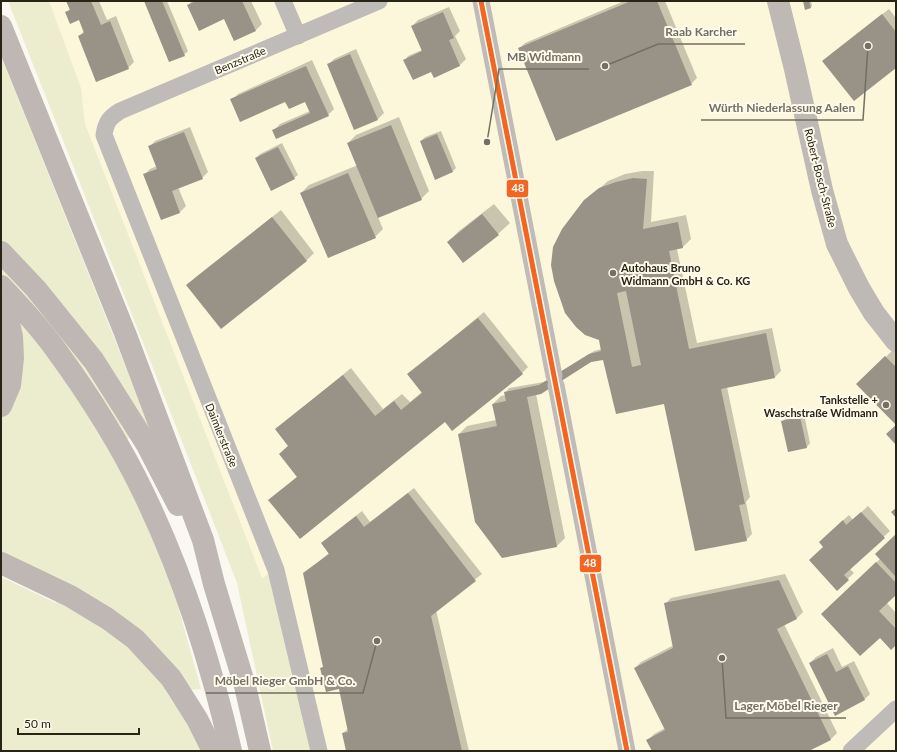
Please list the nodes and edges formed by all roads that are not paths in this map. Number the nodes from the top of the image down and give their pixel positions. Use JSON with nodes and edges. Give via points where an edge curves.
{"nodes":[{"id":1,"x":283,"y":1,"type":"edge"},
{"id":2,"x":379,"y":1,"type":"edge"},
{"id":3,"x":481,"y":1,"type":"edge"},
{"id":4,"x":778,"y":1,"type":"edge"},
{"id":5,"x":1,"y":26,"type":"edge"},
{"id":6,"x":298,"y":36,"type":"junction"},
{"id":7,"x":106,"y":125,"type":"joint"},
{"id":8,"x":1,"y":252,"type":"edge"},
{"id":9,"x":1,"y":286,"type":"edge"},
{"id":10,"x":1,"y":304,"type":"edge"},
{"id":11,"x":896,"y":341,"type":"edge"},
{"id":12,"x":1,"y":406,"type":"edge"},
{"id":13,"x":1,"y":564,"type":"edge"},
{"id":14,"x":214,"y":584,"type":"junction"},
{"id":15,"x":896,"y":709,"type":"edge"},
{"id":16,"x":213,"y":751,"type":"edge"},
{"id":17,"x":231,"y":751,"type":"edge"},
{"id":18,"x":260,"y":751,"type":"edge"},
{"id":19,"x":319,"y":751,"type":"edge"},
{"id":20,"x":627,"y":751,"type":"edge"},
{"id":21,"x":852,"y":751,"type":"edge"}],
"edges":[{"from":1,"to":6,"type":"street"},
{"from":2,"to":6,"type":"street","name":"Benzstraße"},
{"from":3,"to":20,"type":"street"},
{"from":4,"to":11,"type":"street","name":"Robert-Bosch-Straße","via":[[837,244],[870,307]]},
{"from":5,"to":14,"type":"highway","via":[[173,458],[203,540]]},
{"from":6,"to":7,"type":"street","name":"Benzstraße","via":[[120,111],[112,116]]},
{"from":7,"to":19,"type":"street","name":"Daimlerstraße","via":[[106,142],[276,570]]},
{"from":8,"to":14,"type":"highway","via":[[36,289],[94,361],[147,445]]},
{"from":9,"to":17,"type":"highway","via":[[60,355],[116,442],[144,494],[188,600],[207,659]]},
{"from":10,"to":12,"type":"highway","via":[[8,318],[13,358],[10,385]]},
{"from":13,"to":16,"type":"highway","via":[[70,596],[135,639],[171,678],[197,719]]},
{"from":14,"to":18,"type":"highway","via":[[245,686]]},
{"from":15,"to":21,"type":"street"}]}
